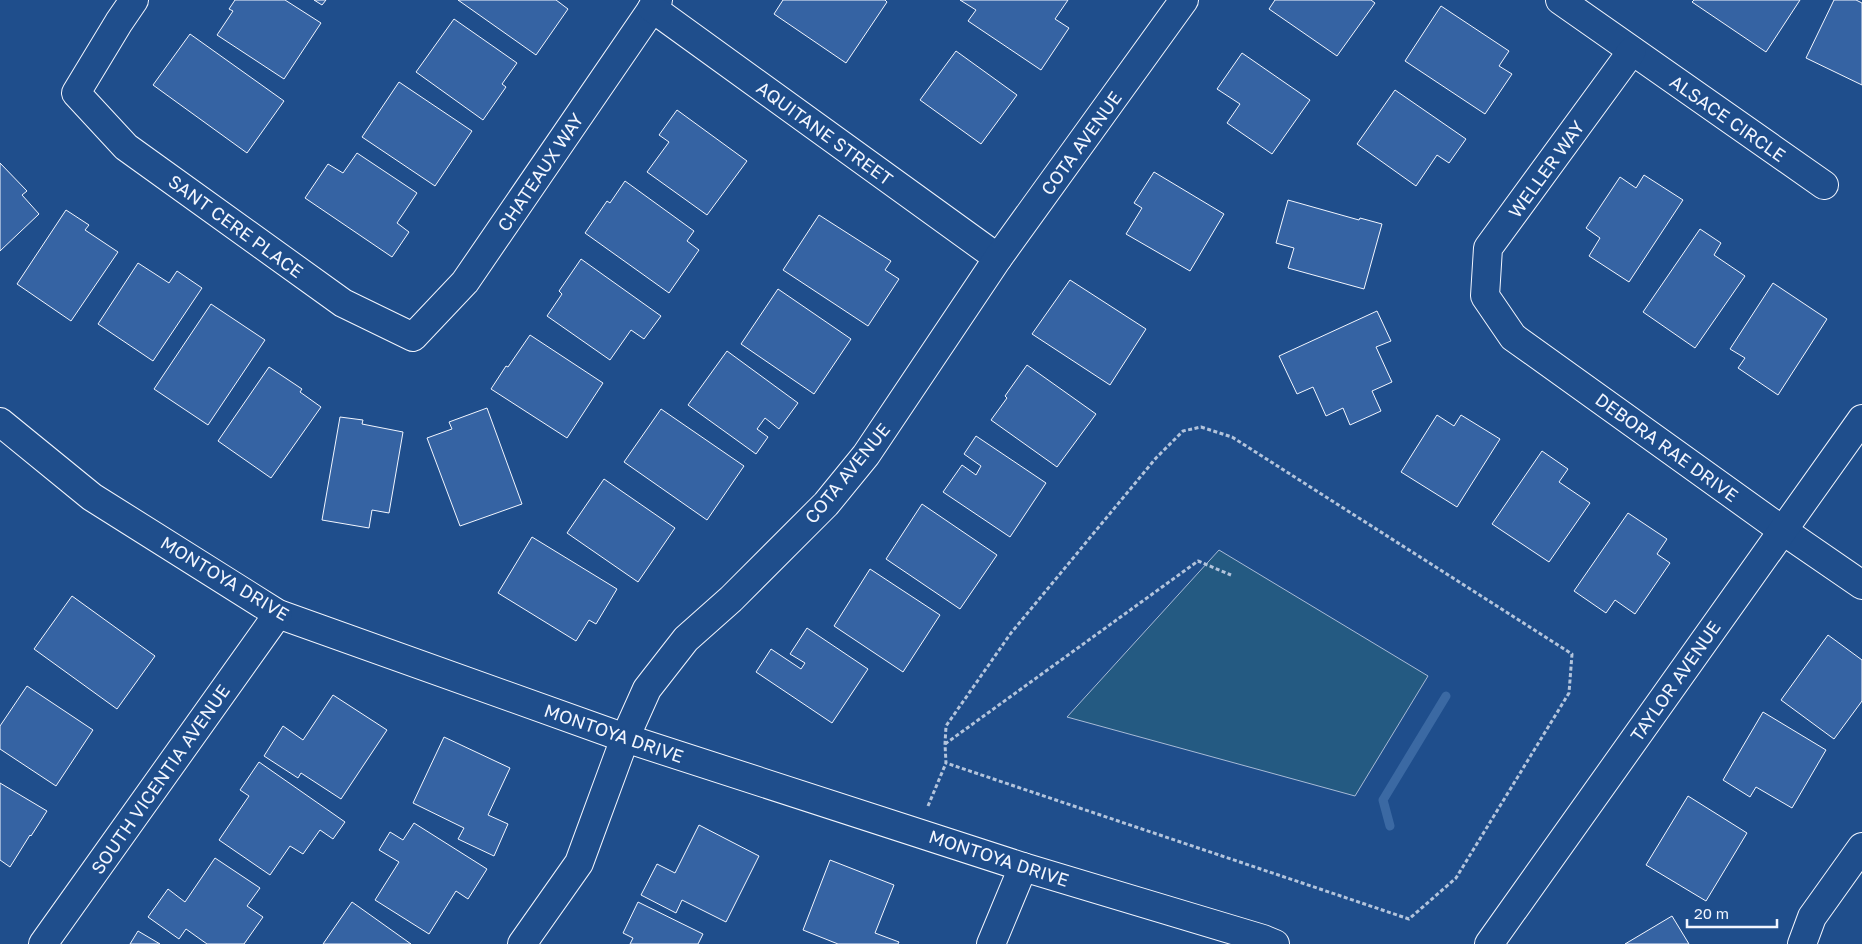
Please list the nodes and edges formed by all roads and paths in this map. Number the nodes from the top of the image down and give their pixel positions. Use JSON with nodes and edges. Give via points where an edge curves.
{"nodes":[{"id":1,"x":134,"y":0,"type":"edge"},
{"id":2,"x":1184,"y":0,"type":"edge"},
{"id":3,"x":1560,"y":0,"type":"edge"},
{"id":4,"x":655,"y":4,"type":"edge"},
{"id":5,"x":1632,"y":51,"type":"junction"},
{"id":6,"x":1824,"y":185,"type":"dead end"},
{"id":7,"x":998,"y":258,"type":"junction"},
{"id":8,"x":1485,"y":296,"type":"joint"},
{"id":9,"x":413,"y":337,"type":"joint"},
{"id":10,"x":1862,"y":419,"type":"edge"},
{"id":11,"x":0,"y":422,"type":"edge"},
{"id":12,"x":1782,"y":530,"type":"junction"},
{"id":13,"x":1231,"y":576,"type":"dead end"},
{"id":14,"x":1862,"y":584,"type":"edge"},
{"id":15,"x":278,"y":614,"type":"junction"},
{"id":16,"x":625,"y":738,"type":"junction"},
{"id":17,"x":945,"y":744,"type":"junction"},
{"id":18,"x":946,"y":763,"type":"junction"},
{"id":19,"x":917,"y":832,"type":"junction"},
{"id":20,"x":1862,"y":847,"type":"edge"},
{"id":21,"x":1023,"y":867,"type":"junction"},
{"id":22,"x":44,"y":944,"type":"edge"},
{"id":23,"x":522,"y":944,"type":"edge"},
{"id":24,"x":991,"y":944,"type":"edge"},
{"id":25,"x":1275,"y":944,"type":"edge"},
{"id":26,"x":1489,"y":944,"type":"edge"},
{"id":27,"x":1802,"y":944,"type":"edge"}],
"edges":[{"from":1,"to":9,"type":"street","name":"SANT CERE PLACE","via":[[76,93],[126,147],[343,303]]},
{"from":2,"to":7,"type":"street","name":"COTA AVENUE"},
{"from":3,"to":5,"type":"street","name":"ALSACE CIRCLE"},
{"from":4,"to":7,"type":"street","name":"AQUITANE STREET"},
{"from":4,"to":9,"type":"street","name":"CHATEAUX WAY","via":[[465,282]]},
{"from":5,"to":6,"type":"street","name":"ALSACE CIRCLE"},
{"from":5,"to":8,"type":"street","name":"WELLER WAY","via":[[1488,248]]},
{"from":7,"to":16,"type":"street","name":"COTA AVENUE","via":[[866,455],[826,504],[686,639],[647,688]]},
{"from":8,"to":12,"type":"street","name":"DEBORA RAE DRIVE","via":[[1513,337]]},
{"from":10,"to":12,"type":"street","name":"TAYLOR AVENUE"},
{"from":11,"to":15,"type":"street","name":"MONTOYA DRIVE","via":[[92,497]]},
{"from":12,"to":14,"type":"street","name":"DEBORA RAE DRIVE"},
{"from":12,"to":26,"type":"street","name":"TAYLOR AVENUE"},
{"from":13,"to":17,"type":"path","via":[[1198,562]]},
{"from":15,"to":16,"type":"street","name":"MONTOYA DRIVE"},
{"from":15,"to":22,"type":"street","name":"SOUTH VICENTIA AVENUE"},
{"from":16,"to":19,"type":"street","name":"MONTOYA DRIVE"},
{"from":16,"to":23,"type":"street","name":"COTA AVENUE","via":[[579,864]]},
{"from":17,"to":18,"type":"path"},
{"from":17,"to":18,"type":"path","via":[[946,726],[1011,633],[1156,458],[1183,431],[1201,427],[1232,437],[1572,654],[1569,693],[1456,878],[1409,919]]},
{"from":18,"to":19,"type":"path"},
{"from":19,"to":21,"type":"street","name":"MONTOYA DRIVE"},
{"from":20,"to":27,"type":"street","via":[[1812,917]]},
{"from":21,"to":24,"type":"street"},
{"from":21,"to":25,"type":"street","name":"MONTOYA DRIVE"}]}
